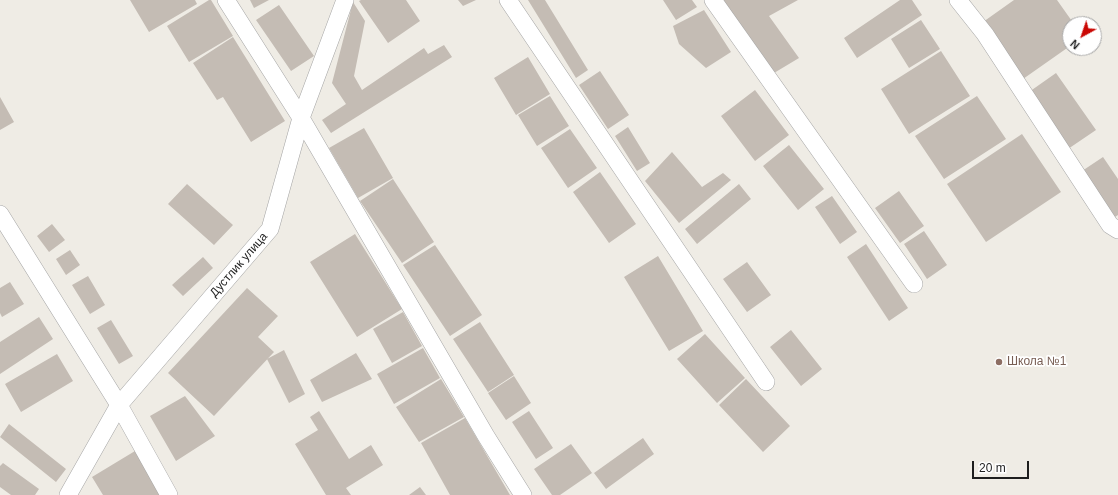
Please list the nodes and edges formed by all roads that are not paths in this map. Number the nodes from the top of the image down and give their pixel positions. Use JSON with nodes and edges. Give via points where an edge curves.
{"nodes":[{"id":1,"x":226,"y":0,"type":"edge"},
{"id":2,"x":345,"y":0,"type":"edge"},
{"id":3,"x":508,"y":0,"type":"edge"},
{"id":4,"x":713,"y":0,"type":"edge"},
{"id":5,"x":958,"y":0,"type":"edge"},
{"id":6,"x":301,"y":118,"type":"junction"},
{"id":7,"x":0,"y":214,"type":"edge"},
{"id":8,"x":1118,"y":230,"type":"edge"},
{"id":9,"x":914,"y":284,"type":"dead end"},
{"id":10,"x":766,"y":382,"type":"dead end"},
{"id":11,"x":119,"y":405,"type":"junction"},
{"id":12,"x":68,"y":495,"type":"edge"},
{"id":13,"x":169,"y":495,"type":"edge"},
{"id":14,"x":523,"y":495,"type":"edge"}],
"edges":[{"from":1,"to":6,"type":"street"},
{"from":2,"to":6,"type":"street","name":"Дустлик улица"},
{"from":3,"to":10,"type":"street"},
{"from":4,"to":9,"type":"street"},
{"from":5,"to":8,"type":"street","via":[[985,34],[1110,225]]},
{"from":6,"to":11,"type":"street","name":"Дустлик улица","via":[[270,229]]},
{"from":6,"to":14,"type":"street"},
{"from":7,"to":11,"type":"street"},
{"from":11,"to":12,"type":"street","name":"Дустлик улица"},
{"from":11,"to":13,"type":"street"}]}
